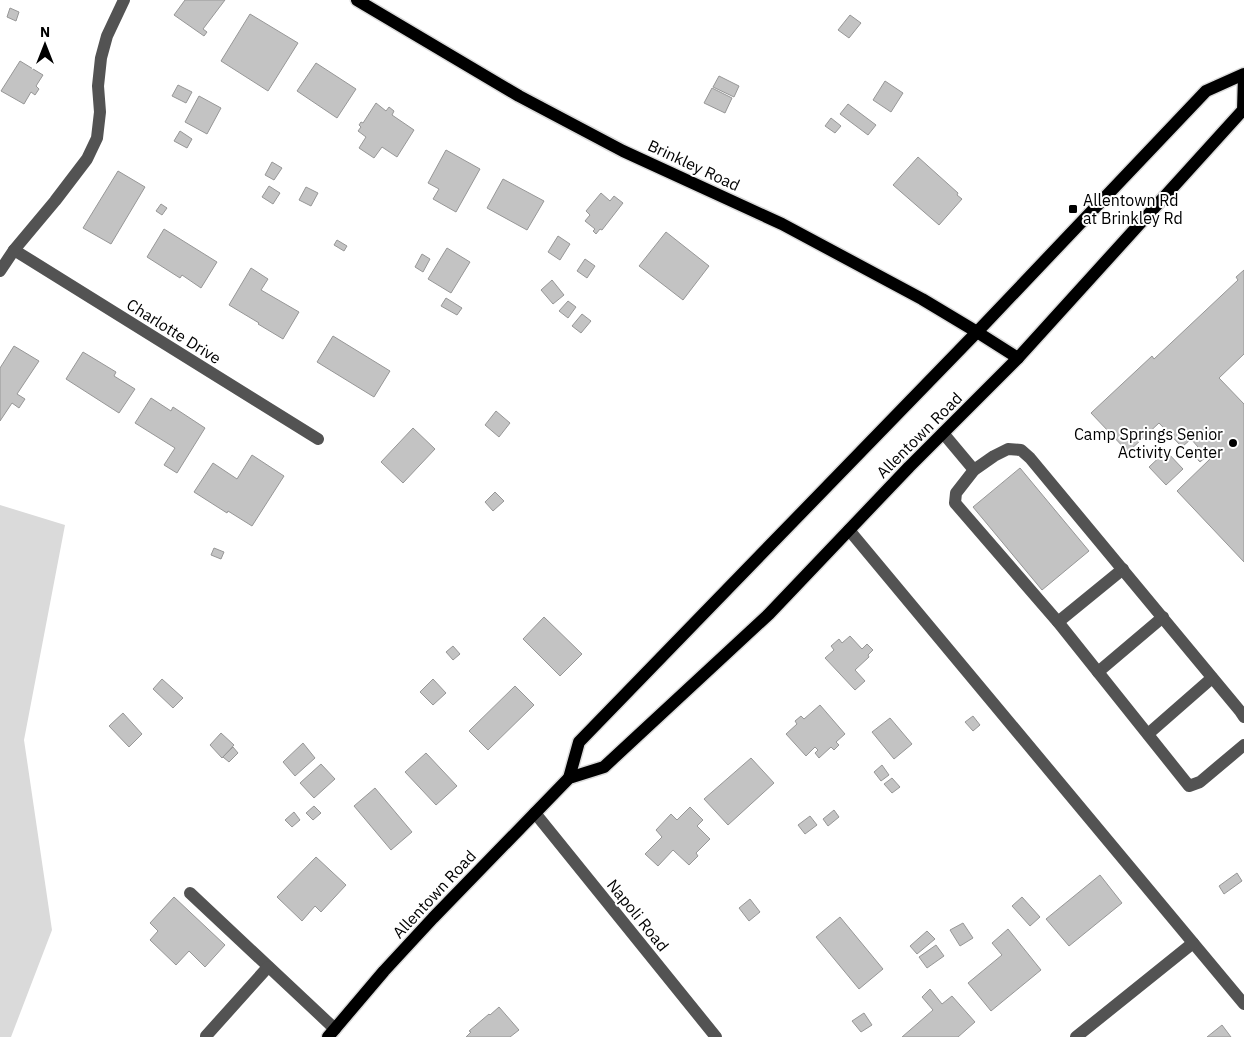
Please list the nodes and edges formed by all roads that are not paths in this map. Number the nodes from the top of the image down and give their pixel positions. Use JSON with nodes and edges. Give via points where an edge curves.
{"nodes":[{"id":1,"x":124,"y":0,"type":"edge"},
{"id":2,"x":357,"y":0,"type":"edge"},
{"id":3,"x":1244,"y":75,"type":"edge"},
{"id":4,"x":14,"y":250,"type":"junction"},
{"id":5,"x":0,"y":271,"type":"edge"},
{"id":6,"x":977,"y":332,"type":"junction"},
{"id":7,"x":1018,"y":358,"type":"junction"},
{"id":8,"x":943,"y":432,"type":"junction"},
{"id":9,"x":318,"y":439,"type":"dead end"},
{"id":10,"x":974,"y":470,"type":"junction"},
{"id":11,"x":850,"y":530,"type":"junction"},
{"id":12,"x":1123,"y":569,"type":"junction"},
{"id":13,"x":1163,"y":617,"type":"junction"},
{"id":14,"x":1058,"y":622,"type":"junction"},
{"id":15,"x":1098,"y":672,"type":"junction"},
{"id":16,"x":1212,"y":678,"type":"junction"},
{"id":17,"x":1244,"y":717,"type":"edge"},
{"id":18,"x":1148,"y":734,"type":"junction"},
{"id":19,"x":1244,"y":745,"type":"edge"},
{"id":20,"x":569,"y":778,"type":"junction"},
{"id":21,"x":534,"y":813,"type":"junction"},
{"id":22,"x":190,"y":893,"type":"dead end"},
{"id":23,"x":1193,"y":943,"type":"junction"},
{"id":24,"x":268,"y":966,"type":"junction"},
{"id":25,"x":1244,"y":1004,"type":"edge"},
{"id":26,"x":331,"y":1033,"type":"edge"},
{"id":27,"x":206,"y":1036,"type":"edge"},
{"id":28,"x":716,"y":1037,"type":"edge"},
{"id":29,"x":1076,"y":1037,"type":"edge"}],
"edges":[{"from":1,"to":4,"type":"street","via":[[107,36],[101,58],[97,138],[87,159]]},
{"from":2,"to":6,"type":"main road","name":"Brinkley Road","via":[[557,116],[623,151],[782,224]]},
{"from":3,"to":6,"type":"main road","name":"Allentown Road","via":[[1206,91]]},
{"from":3,"to":7,"type":"main road","name":"Allentown Road","via":[[1243,110]]},
{"from":4,"to":5,"type":"street"},
{"from":4,"to":9,"type":"street","name":"Charlotte Drive"},
{"from":6,"to":7,"type":"main road","name":"Brinkley Road"},
{"from":6,"to":20,"type":"main road","name":"Allentown Road","via":[[579,742]]},
{"from":7,"to":8,"type":"main road","name":"Allentown Road"},
{"from":8,"to":10,"type":"street"},
{"from":8,"to":11,"type":"main road","name":"Allentown Road"},
{"from":10,"to":12,"type":"street","via":[[1008,449],[1021,450]]},
{"from":10,"to":14,"type":"street","via":[[956,493],[955,503]]},
{"from":11,"to":20,"type":"main road","name":"Allentown Road","via":[[769,614],[604,767]]},
{"from":11,"to":23,"type":"street"},
{"from":12,"to":13,"type":"street"},
{"from":12,"to":14,"type":"street"},
{"from":13,"to":15,"type":"street"},
{"from":13,"to":16,"type":"street"},
{"from":14,"to":15,"type":"street"},
{"from":15,"to":18,"type":"street"},
{"from":16,"to":17,"type":"street"},
{"from":16,"to":18,"type":"street"},
{"from":18,"to":19,"type":"street","via":[[1189,786],[1200,782]]},
{"from":20,"to":21,"type":"main road","name":"Allentown Road"},
{"from":21,"to":26,"type":"main road","name":"Allentown Road","via":[[432,918]]},
{"from":21,"to":28,"type":"street","name":"Napoli Road"},
{"from":22,"to":24,"type":"street"},
{"from":23,"to":25,"type":"street"},
{"from":23,"to":29,"type":"street"},
{"from":24,"to":26,"type":"street"},
{"from":24,"to":27,"type":"street"}]}
